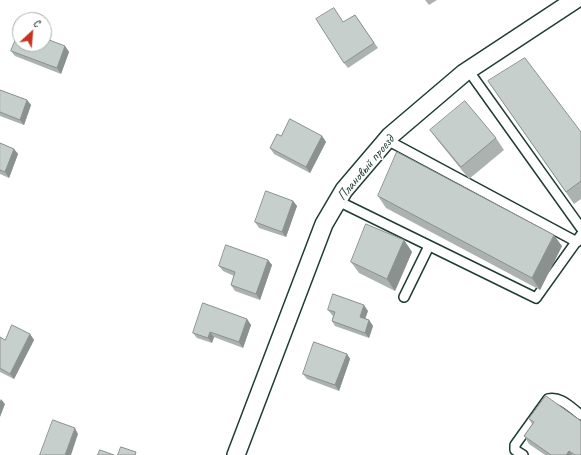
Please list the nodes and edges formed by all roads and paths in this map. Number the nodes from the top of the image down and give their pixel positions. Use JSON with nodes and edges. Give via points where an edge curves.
{"nodes":[{"id":1,"x":575,"y":0,"type":"edge"},
{"id":2,"x":468,"y":70,"type":"junction"},
{"id":3,"x":387,"y":140,"type":"junction"},
{"id":4,"x":338,"y":201,"type":"junction"},
{"id":5,"x":581,"y":228,"type":"edge"},
{"id":6,"x":579,"y":238,"type":"edge"},
{"id":7,"x":429,"y":246,"type":"junction"},
{"id":8,"x":404,"y":297,"type":"dead end"},
{"id":9,"x":581,"y":415,"type":"edge"},
{"id":10,"x":236,"y":455,"type":"edge"},
{"id":11,"x":523,"y":455,"type":"edge"}],
"edges":[{"from":1,"to":2,"type":"street","name":"Плановый проезд"},
{"from":2,"to":3,"type":"street","name":"Плановый проезд"},
{"from":2,"to":5,"type":"lane"},
{"from":3,"to":4,"type":"street","name":"Плановый проезд","via":[[344,190]]},
{"from":3,"to":6,"type":"lane"},
{"from":4,"to":7,"type":"lane"},
{"from":4,"to":10,"type":"street","name":"Плановый проезд","via":[[324,224]]},
{"from":6,"to":7,"type":"lane","via":[[536,298]]},
{"from":7,"to":8,"type":"lane"},
{"from":9,"to":11,"type":"lane","via":[[559,399],[548,400],[515,445],[515,450]]}]}
